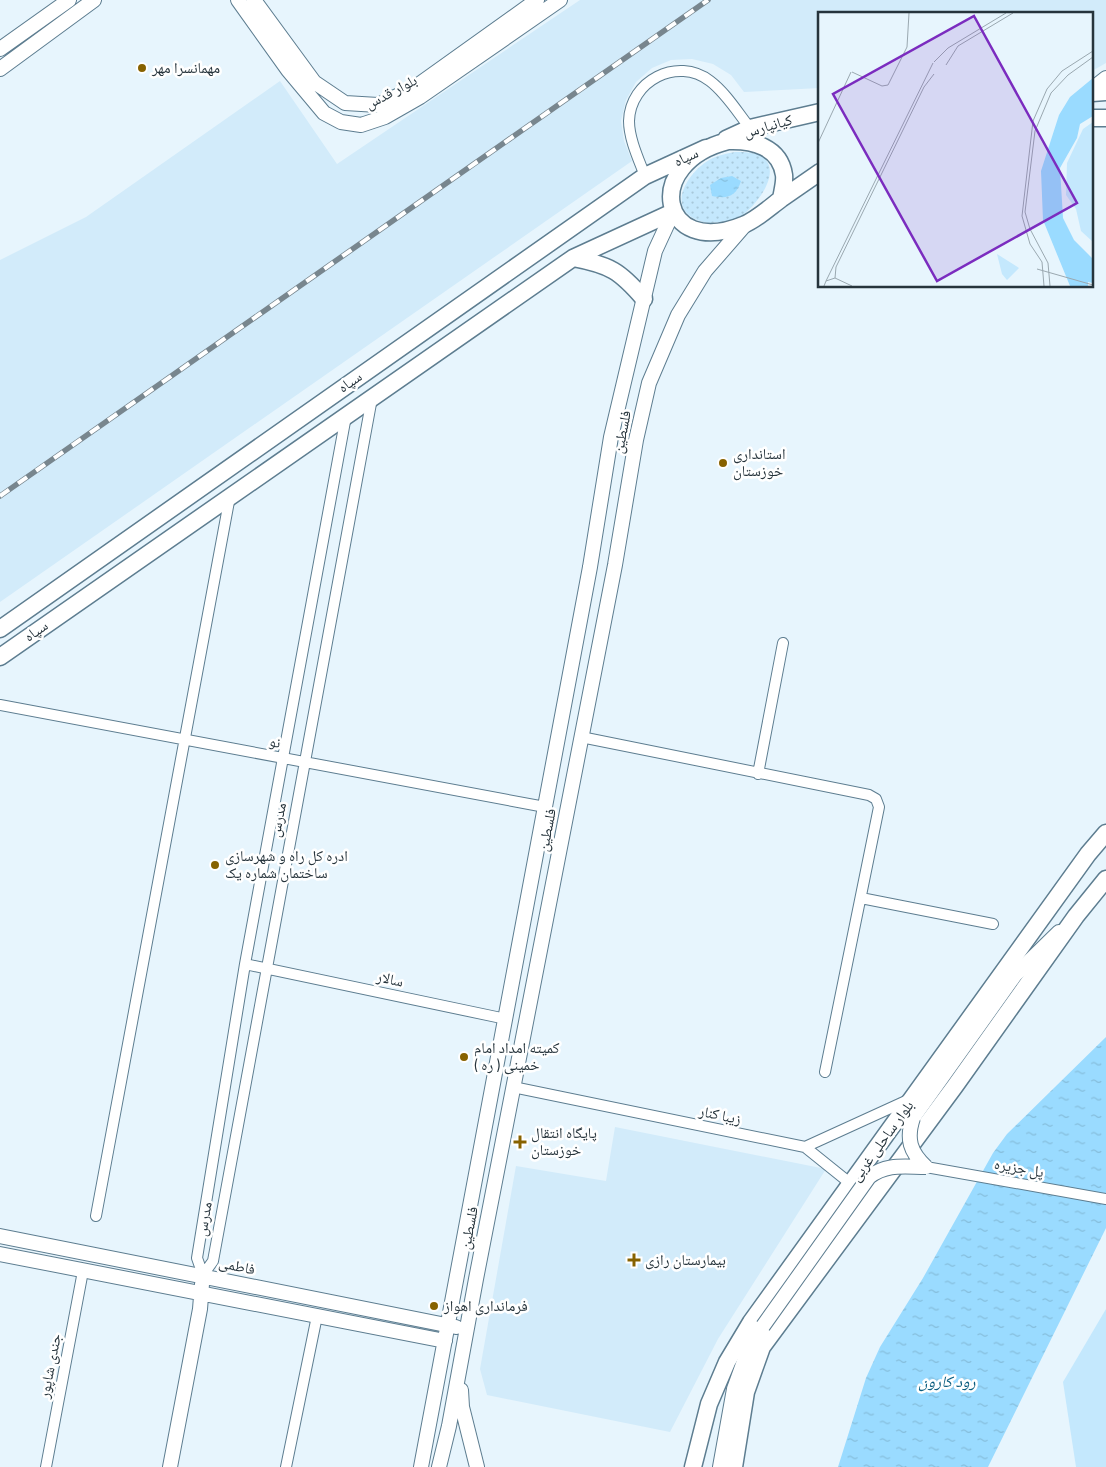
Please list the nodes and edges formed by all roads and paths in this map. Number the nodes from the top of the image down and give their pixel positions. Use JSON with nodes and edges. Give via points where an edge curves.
{"nodes":[{"id":1,"x":69,"y":0,"type":"edge"},
{"id":2,"x":94,"y":0,"type":"edge"},
{"id":3,"x":238,"y":0,"type":"edge"},
{"id":4,"x":254,"y":0,"type":"edge"},
{"id":5,"x":537,"y":0,"type":"edge"},
{"id":6,"x":560,"y":0,"type":"edge"},
{"id":7,"x":0,"y":50,"type":"edge"},
{"id":8,"x":0,"y":68,"type":"edge"},
{"id":9,"x":1106,"y":78,"type":"edge"},
{"id":10,"x":1094,"y":87,"type":"edge"},
{"id":11,"x":818,"y":112,"type":"edge"},
{"id":12,"x":750,"y":128,"type":"junction"},
{"id":13,"x":712,"y":146,"type":"junction"},
{"id":14,"x":818,"y":173,"type":"edge"},
{"id":15,"x":645,"y":176,"type":"junction"},
{"id":16,"x":780,"y":199,"type":"junction"},
{"id":17,"x":673,"y":212,"type":"junction"},
{"id":18,"x":745,"y":225,"type":"junction"},
{"id":19,"x":573,"y":258,"type":"junction"},
{"id":20,"x":644,"y":299,"type":"junction"},
{"id":21,"x":372,"y":398,"type":"junction"},
{"id":22,"x":346,"y":416,"type":"junction"},
{"id":23,"x":230,"y":496,"type":"junction"},
{"id":24,"x":0,"y":628,"type":"edge"},
{"id":25,"x":578,"y":631,"type":"junction"},
{"id":26,"x":601,"y":636,"type":"junction"},
{"id":27,"x":783,"y":643,"type":"dead end"},
{"id":28,"x":0,"y":656,"type":"edge"},
{"id":29,"x":0,"y":705,"type":"edge"},
{"id":30,"x":581,"y":737,"type":"junction"},
{"id":31,"x":186,"y":740,"type":"junction"},
{"id":32,"x":284,"y":758,"type":"junction"},
{"id":33,"x":305,"y":762,"type":"junction"},
{"id":34,"x":758,"y":774,"type":"junction"},
{"id":35,"x":545,"y":807,"type":"junction"},
{"id":36,"x":1106,"y":833,"type":"edge"},
{"id":37,"x":1106,"y":879,"type":"edge"},
{"id":38,"x":860,"y":898,"type":"junction"},
{"id":39,"x":1076,"y":916,"type":"junction"},
{"id":40,"x":993,"y":924,"type":"dead end"},
{"id":41,"x":245,"y":964,"type":"junction"},
{"id":42,"x":267,"y":968,"type":"junction"},
{"id":43,"x":506,"y":1019,"type":"junction"},
{"id":44,"x":825,"y":1072,"type":"dead end"},
{"id":45,"x":513,"y":1087,"type":"junction"},
{"id":46,"x":913,"y":1098,"type":"junction"},
{"id":47,"x":805,"y":1147,"type":"junction"},
{"id":48,"x":926,"y":1167,"type":"junction"},
{"id":49,"x":852,"y":1184,"type":"junction"},
{"id":50,"x":1106,"y":1200,"type":"edge"},
{"id":51,"x":96,"y":1216,"type":"dead end"},
{"id":52,"x":0,"y":1236,"type":"edge"},
{"id":53,"x":0,"y":1254,"type":"edge"},
{"id":54,"x":83,"y":1271,"type":"junction"},
{"id":55,"x":203,"y":1276,"type":"junction"},
{"id":56,"x":201,"y":1293,"type":"junction"},
{"id":57,"x":317,"y":1316,"type":"junction"},
{"id":58,"x":448,"y":1325,"type":"junction"},
{"id":59,"x":763,"y":1326,"type":"junction"},
{"id":60,"x":467,"y":1329,"type":"junction"},
{"id":61,"x":445,"y":1341,"type":"junction"},
{"id":62,"x":762,"y":1347,"type":"junction"},
{"id":63,"x":459,"y":1367,"type":"junction"},
{"id":64,"x":741,"y":1416,"type":"junction"},
{"id":65,"x":723,"y":1445,"type":"junction"},
{"id":66,"x":46,"y":1467,"type":"edge"},
{"id":67,"x":170,"y":1467,"type":"edge"},
{"id":68,"x":286,"y":1467,"type":"edge"},
{"id":69,"x":420,"y":1467,"type":"edge"},
{"id":70,"x":439,"y":1467,"type":"edge"},
{"id":71,"x":477,"y":1467,"type":"edge"},
{"id":72,"x":694,"y":1467,"type":"edge"},
{"id":73,"x":720,"y":1467,"type":"edge"},
{"id":74,"x":734,"y":1467,"type":"edge"}],
"edges":[{"from":1,"to":7,"type":"street"},
{"from":2,"to":8,"type":"street"},
{"from":3,"to":6,"type":"street","name":"بلوار قدس","via":[[288,70],[324,113],[341,122],[361,124],[385,117],[420,96]]},
{"from":4,"to":5,"type":"street","name":"بلوار قدس","via":[[314,82],[346,103],[378,105],[414,88]]},
{"from":9,"to":10,"type":"street"},
{"from":11,"to":12,"type":"main road","name":"کیانپارس"},
{"from":12,"to":13,"type":"main road","name":"کیانپارس"},
{"from":12,"to":15,"type":"street","via":[[710,80],[688,71],[671,71],[656,76],[640,88],[630,113],[629,123]]},
{"from":13,"to":15,"type":"main road","name":"سپاه"},
{"from":13,"to":16,"type":"main road","via":[[741,140],[769,148],[784,176]]},
{"from":13,"to":17,"type":"main road","via":[[688,161],[673,183],[670,198]]},
{"from":14,"to":16,"type":"main road"},
{"from":15,"to":24,"type":"main road","name":"سپاه"},
{"from":16,"to":18,"type":"main road"},
{"from":17,"to":18,"type":"main road","via":[[683,224],[697,230],[723,231]]},
{"from":17,"to":19,"type":"main road","name":"سپاه"},
{"from":17,"to":20,"type":"street","name":"فلسطین","via":[[655,251]]},
{"from":18,"to":26,"type":"street","name":"فلسطین","via":[[705,271],[678,315],[649,382]]},
{"from":19,"to":20,"type":"main road","via":[[601,263],[626,278]]},
{"from":19,"to":21,"type":"main road","name":"سپاه"},
{"from":20,"to":25,"type":"street","name":"فلسطین","via":[[611,437]]},
{"from":21,"to":22,"type":"main road","name":"سپاه"},
{"from":21,"to":33,"type":"street","name":"مدرس"},
{"from":22,"to":23,"type":"main road","name":"سپاه"},
{"from":22,"to":32,"type":"street","name":"مدرس"},
{"from":23,"to":28,"type":"main road","name":"سپاه"},
{"from":23,"to":31,"type":"street"},
{"from":25,"to":26,"type":"street"},
{"from":25,"to":35,"type":"street","name":"فلسطین"},
{"from":26,"to":30,"type":"street","name":"فلسطین"},
{"from":27,"to":34,"type":"street"},
{"from":29,"to":31,"type":"street","name":"نو"},
{"from":30,"to":34,"type":"street"},
{"from":30,"to":45,"type":"street","name":"فلسطین"},
{"from":31,"to":32,"type":"street","name":"نو"},
{"from":31,"to":51,"type":"street"},
{"from":32,"to":33,"type":"street","name":"نو"},
{"from":32,"to":41,"type":"street","name":"مدرس"},
{"from":33,"to":35,"type":"street","name":"نو"},
{"from":33,"to":42,"type":"street","name":"مدرس"},
{"from":34,"to":38,"type":"street","via":[[876,799],[879,807]]},
{"from":35,"to":43,"type":"street","name":"فلسطین"},
{"from":36,"to":46,"type":"main road","name":"بلوار ساحلی غربی"},
{"from":37,"to":39,"type":"main road","name":"بلوار ساحلی غربی"},
{"from":38,"to":40,"type":"street"},
{"from":38,"to":44,"type":"street"},
{"from":39,"to":48,"type":"street","bridge":true,"via":[[1014,975],[913,1118],[909,1131],[910,1145],[916,1158]]},
{"from":39,"to":62,"type":"main road","name":"بلوار ساحلی غربی"},
{"from":41,"to":42,"type":"street","name":"سالار"},
{"from":41,"to":55,"type":"street","name":"مدرس","via":[[197,1258]]},
{"from":42,"to":43,"type":"street","name":"سالار"},
{"from":42,"to":55,"type":"street","name":"مدرس","via":[[213,1261]]},
{"from":43,"to":58,"type":"street","name":"فلسطین"},
{"from":45,"to":47,"type":"street","name":"زیبا کنار"},
{"from":45,"to":60,"type":"street","name":"فلسطین"},
{"from":46,"to":47,"type":"street"},
{"from":46,"to":49,"type":"main road","name":"بلوار ساحلی غربی"},
{"from":47,"to":49,"type":"street"},
{"from":48,"to":50,"type":"street","name":"پل جزیره"},
{"from":48,"to":59,"type":"street","bridge":true,"via":[[890,1166],[869,1177]]},
{"from":49,"to":72,"type":"main road","name":"بلوار ساحلی غربی","via":[[751,1322],[728,1362],[709,1404]]},
{"from":52,"to":55,"type":"street","name":"فاطمی"},
{"from":53,"to":54,"type":"street"},
{"from":54,"to":56,"type":"street"},
{"from":54,"to":66,"type":"street","name":"جندی شاپور"},
{"from":55,"to":56,"type":"street","name":"مدرس"},
{"from":55,"to":58,"type":"street","name":"فاطمی"},
{"from":56,"to":57,"type":"street"},
{"from":56,"to":67,"type":"street","name":"مدرس"},
{"from":57,"to":61,"type":"street"},
{"from":57,"to":68,"type":"street"},
{"from":58,"to":60,"type":"street","name":"فاطمی"},
{"from":58,"to":61,"type":"street","name":"فلسطین"},
{"from":59,"to":62,"type":"street"},
{"from":59,"to":65,"type":"street","via":[[746,1356],[734,1389]]},
{"from":60,"to":63,"type":"street","name":"فلسطین"},
{"from":61,"to":69,"type":"street","name":"فلسطین"},
{"from":62,"to":64,"type":"main road","name":"بلوار ساحلی غربی"},
{"from":63,"to":70,"type":"street","name":"فلسطین","via":[[450,1426]]},
{"from":63,"to":71,"type":"street","via":[[462,1407]]},
{"from":64,"to":65,"type":"street"},
{"from":64,"to":74,"type":"main road","name":"بلوار ساحلی غربی"},
{"from":65,"to":73,"type":"street"}]}
